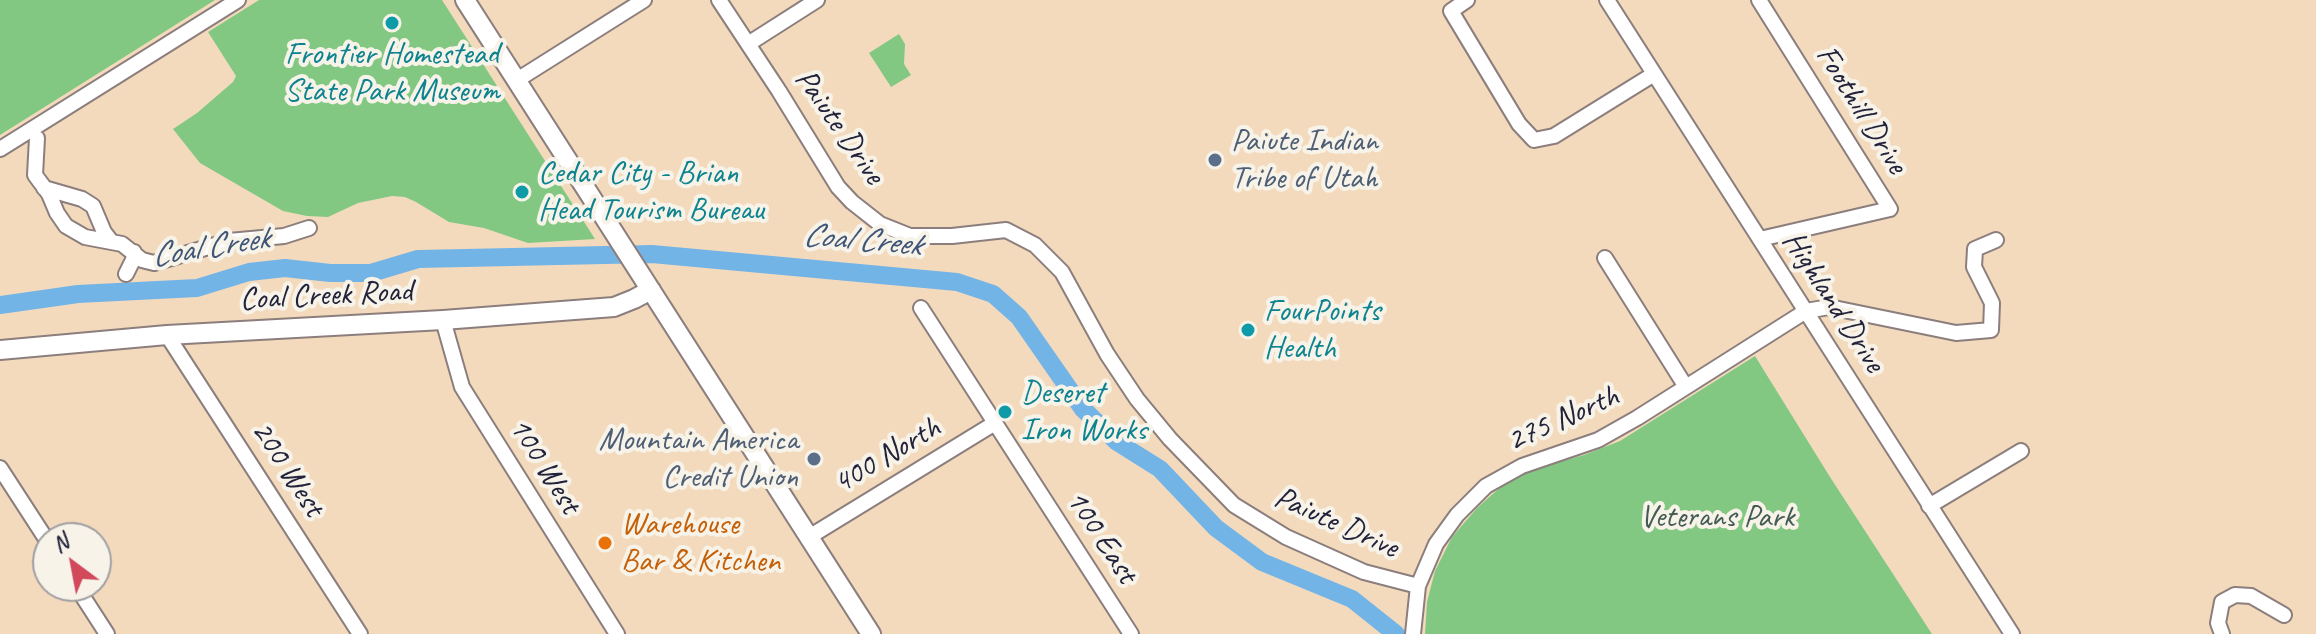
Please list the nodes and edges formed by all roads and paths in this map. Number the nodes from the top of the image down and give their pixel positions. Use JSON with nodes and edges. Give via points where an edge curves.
{"nodes":[{"id":1,"x":238,"y":0,"type":"edge"},
{"id":2,"x":465,"y":0,"type":"edge"},
{"id":3,"x":644,"y":0,"type":"edge"},
{"id":4,"x":719,"y":0,"type":"edge"},
{"id":5,"x":817,"y":0,"type":"edge"},
{"id":6,"x":1467,"y":0,"type":"edge"},
{"id":7,"x":1607,"y":0,"type":"edge"},
{"id":8,"x":1759,"y":0,"type":"edge"},
{"id":9,"x":748,"y":44,"type":"junction"},
{"id":10,"x":1654,"y":74,"type":"junction"},
{"id":11,"x":517,"y":80,"type":"junction"},
{"id":12,"x":37,"y":138,"type":"dead end"},
{"id":13,"x":0,"y":149,"type":"edge"},
{"id":14,"x":44,"y":188,"type":"junction"},
{"id":15,"x":309,"y":228,"type":"dead end"},
{"id":16,"x":1760,"y":239,"type":"junction"},
{"id":17,"x":1996,"y":240,"type":"dead end"},
{"id":18,"x":111,"y":241,"type":"junction"},
{"id":19,"x":1605,"y":258,"type":"dead end"},
{"id":20,"x":140,"y":262,"type":"junction"},
{"id":21,"x":126,"y":274,"type":"dead end"},
{"id":22,"x":651,"y":290,"type":"junction"},
{"id":23,"x":921,"y":308,"type":"dead end"},
{"id":24,"x":1806,"y":311,"type":"junction"},
{"id":25,"x":443,"y":320,"type":"junction"},
{"id":26,"x":167,"y":335,"type":"junction"},
{"id":27,"x":0,"y":350,"type":"edge"},
{"id":28,"x":1686,"y":387,"type":"junction"},
{"id":29,"x":995,"y":423,"type":"junction"},
{"id":30,"x":2021,"y":451,"type":"dead end"},
{"id":31,"x":0,"y":468,"type":"edge"},
{"id":32,"x":1929,"y":506,"type":"junction"},
{"id":33,"x":35,"y":522,"type":"edge"},
{"id":34,"x":809,"y":537,"type":"junction"},
{"id":35,"x":1418,"y":586,"type":"junction"},
{"id":36,"x":86,"y":602,"type":"edge"},
{"id":37,"x":2284,"y":615,"type":"dead end"},
{"id":38,"x":107,"y":634,"type":"edge"},
{"id":39,"x":360,"y":634,"type":"edge"},
{"id":40,"x":617,"y":634,"type":"edge"},
{"id":41,"x":871,"y":634,"type":"edge"},
{"id":42,"x":1131,"y":634,"type":"edge"},
{"id":43,"x":1413,"y":634,"type":"edge"},
{"id":44,"x":2012,"y":634,"type":"edge"},
{"id":45,"x":2222,"y":634,"type":"edge"}],
"edges":[{"from":1,"to":13,"type":"street"},
{"from":2,"to":11,"type":"main road"},
{"from":3,"to":11,"type":"street"},
{"from":4,"to":9,"type":"street","name":"Paiute Drive"},
{"from":5,"to":9,"type":"street"},
{"from":6,"to":10,"type":"street","via":[[1451,11],[1534,140],[1554,136]]},
{"from":7,"to":10,"type":"street","name":"Highland Drive"},
{"from":8,"to":16,"type":"street","name":"Foothill Drive","via":[[1890,209]]},
{"from":9,"to":35,"type":"street","name":"Paiute Drive","via":[[852,202],[880,224],[910,236],[1006,230],[1035,245],[1062,272],[1137,399],[1234,505],[1286,537],[1364,572]]},
{"from":10,"to":16,"type":"street","name":"Highland Drive"},
{"from":11,"to":22,"type":"main road"},
{"from":12,"to":14,"type":"street","via":[[35,175]]},
{"from":14,"to":18,"type":"street","via":[[66,226],[85,237]]},
{"from":14,"to":18,"type":"street","via":[[93,206]]},
{"from":15,"to":20,"type":"street"},
{"from":16,"to":24,"type":"street","name":"Highland Drive"},
{"from":17,"to":24,"type":"street","via":[[1975,249],[1974,258],[1992,303],[1991,330],[1956,333],[1829,307]]},
{"from":18,"to":20,"type":"street","via":[[122,244]]},
{"from":19,"to":28,"type":"street"},
{"from":20,"to":21,"type":"street","via":[[133,260]]},
{"from":22,"to":25,"type":"main road","name":"Coal Creek Road","via":[[614,307]]},
{"from":22,"to":34,"type":"main road"},
{"from":23,"to":29,"type":"street","name":"100 East"},
{"from":24,"to":28,"type":"street","name":"275 North"},
{"from":24,"to":32,"type":"street","name":"Highland Drive"},
{"from":25,"to":26,"type":"main road","name":"Coal Creek Road"},
{"from":25,"to":40,"type":"street","name":"100 West","via":[[462,387]]},
{"from":26,"to":27,"type":"main road","name":"Coal Creek Road"},
{"from":26,"to":39,"type":"street","name":"200 West"},
{"from":28,"to":35,"type":"street","name":"275 North","via":[[1598,440],[1522,466],[1486,486],[1436,544]]},
{"from":29,"to":34,"type":"street","name":"400 North"},
{"from":29,"to":42,"type":"street","name":"100 East"},
{"from":30,"to":32,"type":"street"},
{"from":31,"to":33,"type":"street"},
{"from":32,"to":44,"type":"street","name":"Highland Drive"},
{"from":34,"to":41,"type":"main road"},
{"from":35,"to":43,"type":"street","name":"275 North"},
{"from":36,"to":38,"type":"street"},
{"from":37,"to":45,"type":"street","via":[[2251,596],[2235,595],[2222,602]]}]}
